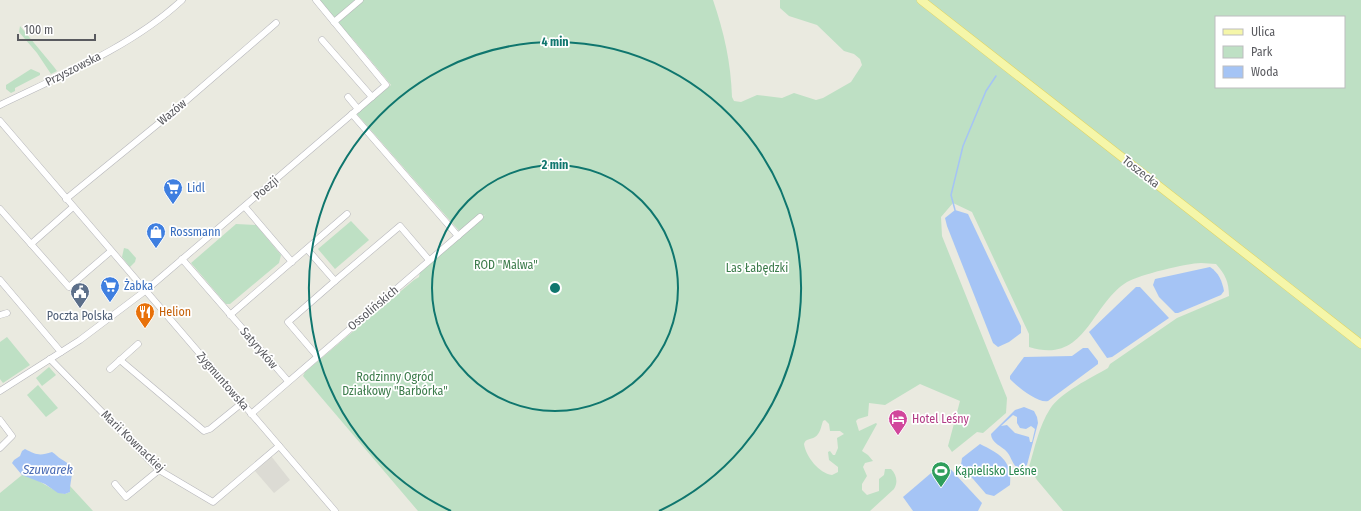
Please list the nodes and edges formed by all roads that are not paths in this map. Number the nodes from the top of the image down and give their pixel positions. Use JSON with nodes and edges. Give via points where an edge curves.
{"nodes":[{"id":1,"x":182,"y":0,"type":"edge"},
{"id":2,"x":316,"y":0,"type":"edge"},
{"id":3,"x":360,"y":0,"type":"edge"},
{"id":4,"x":921,"y":0,"type":"edge"},
{"id":5,"x":334,"y":22,"type":"junction"},
{"id":6,"x":276,"y":23,"type":"dead end"},
{"id":7,"x":322,"y":40,"type":"dead end"},
{"id":8,"x":348,"y":97,"type":"dead end"},
{"id":9,"x":372,"y":97,"type":"junction"},
{"id":10,"x":0,"y":104,"type":"edge"},
{"id":11,"x":358,"y":109,"type":"junction"},
{"id":12,"x":352,"y":114,"type":"junction"},
{"id":13,"x":0,"y":121,"type":"edge"},
{"id":14,"x":66,"y":199,"type":"junction"},
{"id":15,"x":73,"y":207,"type":"junction"},
{"id":16,"x":245,"y":207,"type":"junction"},
{"id":17,"x":0,"y":209,"type":"edge"},
{"id":18,"x":347,"y":214,"type":"dead end"},
{"id":19,"x":480,"y":217,"type":"dead end"},
{"id":20,"x":458,"y":236,"type":"junction"},
{"id":21,"x":31,"y":244,"type":"junction"},
{"id":22,"x":307,"y":249,"type":"junction"},
{"id":23,"x":111,"y":251,"type":"junction"},
{"id":24,"x":182,"y":259,"type":"junction"},
{"id":25,"x":429,"y":260,"type":"junction"},
{"id":26,"x":292,"y":262,"type":"junction"},
{"id":27,"x":0,"y":280,"type":"edge"},
{"id":28,"x":335,"y":281,"type":"junction"},
{"id":29,"x":145,"y":291,"type":"junction"},
{"id":30,"x":7,"y":313,"type":"dead end"},
{"id":31,"x":0,"y":315,"type":"edge"},
{"id":32,"x":230,"y":315,"type":"junction"},
{"id":33,"x":138,"y":344,"type":"dead end"},
{"id":34,"x":1361,"y":344,"type":"edge"},
{"id":35,"x":61,"y":352,"type":"junction"},
{"id":36,"x":317,"y":356,"type":"junction"},
{"id":37,"x":50,"y":359,"type":"junction"},
{"id":38,"x":120,"y":360,"type":"junction"},
{"id":39,"x":110,"y":369,"type":"dead end"},
{"id":40,"x":288,"y":381,"type":"junction"},
{"id":41,"x":0,"y":391,"type":"edge"},
{"id":42,"x":242,"y":403,"type":"junction"},
{"id":43,"x":251,"y":414,"type":"junction"},
{"id":44,"x":0,"y":420,"type":"edge"},
{"id":45,"x":279,"y":446,"type":"junction"},
{"id":46,"x":0,"y":448,"type":"edge"},
{"id":47,"x":159,"y":470,"type":"junction"},
{"id":48,"x":115,"y":484,"type":"dead end"},
{"id":49,"x":335,"y":511,"type":"edge"}],
"edges":[{"from":1,"to":10,"type":"street","name":"Przyszowska","via":[[126,41]]},
{"from":2,"to":5,"type":"street"},
{"from":3,"to":5,"type":"street"},
{"from":4,"to":34,"type":"main road","name":"Toszecka"},
{"from":5,"to":9,"type":"street","name":"Poezji","via":[[386,85]]},
{"from":6,"to":14,"type":"street","name":"Wazów"},
{"from":7,"to":9,"type":"street"},
{"from":8,"to":11,"type":"street"},
{"from":9,"to":11,"type":"street","name":"Poezji"},
{"from":11,"to":12,"type":"street","name":"Poezji"},
{"from":12,"to":16,"type":"street","name":"Poezji"},
{"from":12,"to":20,"type":"street"},
{"from":13,"to":14,"type":"street","name":"Zygmuntowska"},
{"from":14,"to":15,"type":"street","name":"Zygmuntowska"},
{"from":15,"to":21,"type":"street"},
{"from":15,"to":23,"type":"street","name":"Zygmuntowska"},
{"from":16,"to":24,"type":"street","name":"Poezji"},
{"from":16,"to":26,"type":"street"},
{"from":17,"to":21,"type":"street"},
{"from":18,"to":22,"type":"street"},
{"from":19,"to":20,"type":"street","name":"Ossolińskich"},
{"from":20,"to":25,"type":"street","name":"Ossolińskich"},
{"from":21,"to":23,"type":"street","via":[[69,287]]},
{"from":22,"to":26,"type":"street"},
{"from":22,"to":28,"type":"street"},
{"from":23,"to":29,"type":"street","name":"Zygmuntowska"},
{"from":24,"to":29,"type":"street","name":"Poezji"},
{"from":24,"to":32,"type":"street","name":"Satyryków"},
{"from":25,"to":28,"type":"street","via":[[400,226]]},
{"from":25,"to":36,"type":"street","name":"Ossolińskich"},
{"from":26,"to":32,"type":"street"},
{"from":27,"to":35,"type":"street"},
{"from":28,"to":36,"type":"street","via":[[288,322]]},
{"from":29,"to":35,"type":"street","name":"Poezji"},
{"from":29,"to":42,"type":"street","name":"Zygmuntowska"},
{"from":30,"to":31,"type":"street"},
{"from":32,"to":40,"type":"street","name":"Satyryków"},
{"from":33,"to":38,"type":"street"},
{"from":35,"to":37,"type":"street","name":"Poezji"},
{"from":36,"to":40,"type":"street","name":"Ossolińskich"},
{"from":37,"to":41,"type":"street","name":"Poezji"},
{"from":37,"to":47,"type":"street","name":"Marii Kownackiej"},
{"from":38,"to":39,"type":"street"},
{"from":38,"to":42,"type":"street","via":[[204,431]]},
{"from":40,"to":43,"type":"street","name":"Ossolińskich"},
{"from":42,"to":43,"type":"street","name":"Zygmuntowska"},
{"from":43,"to":45,"type":"street","name":"Zygmuntowska"},
{"from":44,"to":46,"type":"street","via":[[12,436]]},
{"from":45,"to":47,"type":"street","name":"Marii Kownackiej","via":[[213,502]]},
{"from":45,"to":49,"type":"street","name":"Zygmuntowska"},
{"from":47,"to":48,"type":"street","via":[[126,497]]}]}
